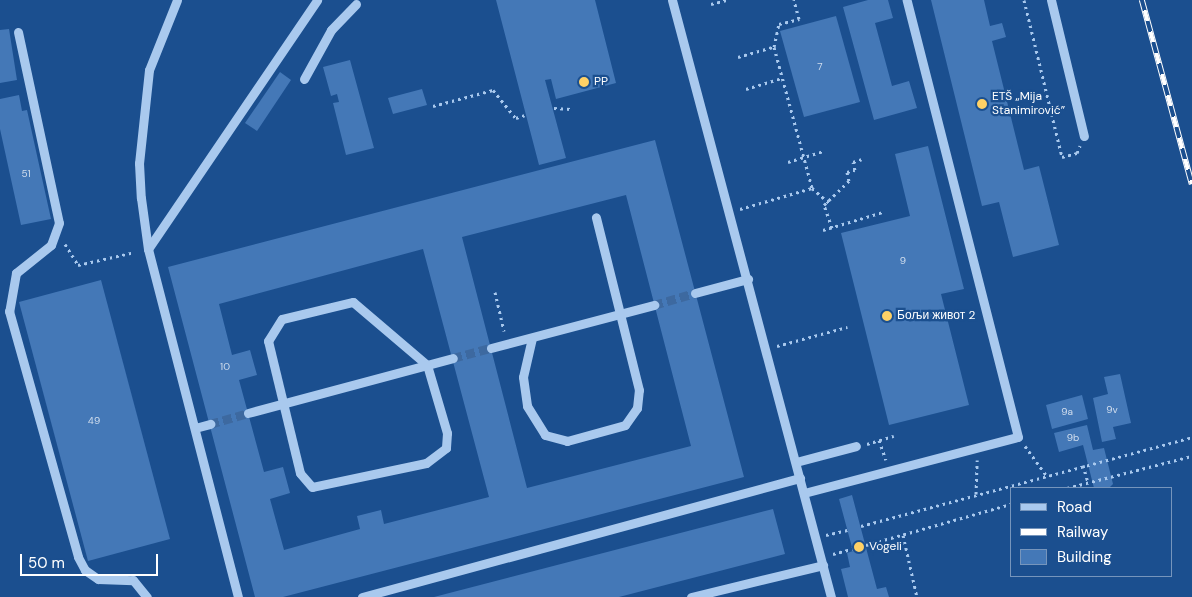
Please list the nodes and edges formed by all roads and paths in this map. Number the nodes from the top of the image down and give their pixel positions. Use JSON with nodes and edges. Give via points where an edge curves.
{"nodes":[{"id":1,"x":177,"y":0,"type":"edge"},
{"id":2,"x":317,"y":0,"type":"edge"},
{"id":3,"x":672,"y":0,"type":"edge"},
{"id":4,"x":727,"y":0,"type":"edge"},
{"id":5,"x":794,"y":0,"type":"edge"},
{"id":6,"x":907,"y":0,"type":"edge"},
{"id":7,"x":1024,"y":0,"type":"edge"},
{"id":8,"x":1051,"y":0,"type":"edge"},
{"id":9,"x":356,"y":4,"type":"dead end"},
{"id":10,"x":711,"y":4,"type":"dead end"},
{"id":11,"x":18,"y":32,"type":"dead end"},
{"id":12,"x":774,"y":47,"type":"junction"},
{"id":13,"x":738,"y":57,"type":"dead end"},
{"id":14,"x":782,"y":78,"type":"junction"},
{"id":15,"x":304,"y":79,"type":"dead end"},
{"id":16,"x":746,"y":89,"type":"dead end"},
{"id":17,"x":433,"y":106,"type":"dead end"},
{"id":18,"x":554,"y":108,"type":"dead end"},
{"id":19,"x":571,"y":109,"type":"dead end"},
{"id":20,"x":525,"y":115,"type":"dead end"},
{"id":21,"x":1084,"y":136,"type":"joint"},
{"id":22,"x":823,"y":151,"type":"dead end"},
{"id":23,"x":803,"y":157,"type":"junction"},
{"id":24,"x":862,"y":159,"type":"dead end"},
{"id":25,"x":788,"y":162,"type":"dead end"},
{"id":26,"x":812,"y":188,"type":"junction"},
{"id":27,"x":829,"y":203,"type":"junction"},
{"id":28,"x":730,"y":212,"type":"junction"},
{"id":29,"x":883,"y":212,"type":"dead end"},
{"id":30,"x":596,"y":217,"type":"dead end"},
{"id":31,"x":832,"y":228,"type":"junction"},
{"id":32,"x":823,"y":230,"type":"dead end"},
{"id":33,"x":57,"y":236,"type":"junction"},
{"id":34,"x":148,"y":249,"type":"junction"},
{"id":35,"x":748,"y":279,"type":"junction"},
{"id":36,"x":495,"y":292,"type":"dead end"},
{"id":37,"x":695,"y":293,"type":"tunnel mouth"},
{"id":38,"x":654,"y":305,"type":"tunnel mouth"},
{"id":39,"x":620,"y":314,"type":"junction"},
{"id":40,"x":847,"y":327,"type":"dead end"},
{"id":41,"x":532,"y":338,"type":"junction"},
{"id":42,"x":508,"y":344,"type":"junction"},
{"id":43,"x":491,"y":348,"type":"tunnel mouth"},
{"id":44,"x":767,"y":348,"type":"junction"},
{"id":45,"x":453,"y":358,"type":"tunnel mouth"},
{"id":46,"x":427,"y":365,"type":"junction"},
{"id":47,"x":284,"y":404,"type":"junction"},
{"id":48,"x":248,"y":413,"type":"tunnel mouth"},
{"id":49,"x":210,"y":424,"type":"tunnel mouth"},
{"id":50,"x":194,"y":428,"type":"junction"},
{"id":51,"x":894,"y":436,"type":"dead end"},
{"id":52,"x":1018,"y":437,"type":"junction"},
{"id":53,"x":1192,"y":437,"type":"edge"},
{"id":54,"x":879,"y":440,"type":"junction"},
{"id":55,"x":856,"y":446,"type":"joint"},
{"id":56,"x":977,"y":447,"type":"junction"},
{"id":57,"x":1192,"y":456,"type":"edge"},
{"id":58,"x":796,"y":462,"type":"junction"},
{"id":59,"x":1083,"y":464,"type":"junction"},
{"id":60,"x":890,"y":470,"type":"junction"},
{"id":61,"x":1046,"y":475,"type":"junction"},
{"id":62,"x":800,"y":478,"type":"junction"},
{"id":63,"x":1088,"y":482,"type":"junction"},
{"id":64,"x":1070,"y":487,"type":"edge"},
{"id":65,"x":804,"y":493,"type":"junction"},
{"id":66,"x":976,"y":494,"type":"junction"},
{"id":67,"x":1010,"y":504,"type":"edge"},
{"id":68,"x":861,"y":526,"type":"dead end"},
{"id":69,"x":847,"y":530,"type":"dead end"},
{"id":70,"x":903,"y":535,"type":"junction"},
{"id":71,"x":816,"y":538,"type":"junction"},
{"id":72,"x":866,"y":545,"type":"dead end"},
{"id":73,"x":852,"y":549,"type":"dead end"},
{"id":74,"x":821,"y":561,"type":"junction"},
{"id":75,"x":147,"y":597,"type":"edge"},
{"id":76,"x":238,"y":597,"type":"edge"},
{"id":77,"x":362,"y":597,"type":"edge"},
{"id":78,"x":690,"y":597,"type":"edge"},
{"id":79,"x":831,"y":597,"type":"edge"},
{"id":80,"x":917,"y":597,"type":"edge"}],
"edges":[{"from":1,"to":34,"type":"lane","via":[[149,70],[143,118],[139,163]]},
{"from":2,"to":34,"type":"lane"},
{"from":3,"to":28,"type":"lane"},
{"from":4,"to":10,"type":"path"},
{"from":5,"to":12,"type":"path","via":[[799,19],[779,24]]},
{"from":6,"to":52,"type":"lane"},
{"from":7,"to":21,"type":"path","via":[[1062,157],[1077,153]]},
{"from":8,"to":21,"type":"lane"},
{"from":9,"to":15,"type":"lane","via":[[331,30]]},
{"from":11,"to":33,"type":"lane","via":[[59,223]]},
{"from":12,"to":13,"type":"path"},
{"from":12,"to":14,"type":"path"},
{"from":14,"to":16,"type":"path"},
{"from":14,"to":23,"type":"path"},
{"from":17,"to":20,"type":"path","via":[[493,90],[516,118]]},
{"from":18,"to":19,"type":"path"},
{"from":22,"to":23,"type":"path"},
{"from":23,"to":25,"type":"path"},
{"from":23,"to":26,"type":"path"},
{"from":24,"to":27,"type":"path","via":[[853,162],[855,170],[847,172],[849,181]]},
{"from":26,"to":27,"type":"path"},
{"from":26,"to":28,"type":"path"},
{"from":27,"to":31,"type":"path","via":[[824,205]]},
{"from":28,"to":35,"type":"lane"},
{"from":29,"to":31,"type":"path"},
{"from":30,"to":39,"type":"lane"},
{"from":31,"to":32,"type":"path"},
{"from":33,"to":34,"type":"path","via":[[78,265]]},
{"from":33,"to":75,"type":"lane","via":[[16,273],[9,311],[78,557],[85,570],[98,579],[133,580]]},
{"from":34,"to":50,"type":"lane"},
{"from":35,"to":37,"type":"lane"},
{"from":35,"to":44,"type":"lane"},
{"from":36,"to":42,"type":"path"},
{"from":38,"to":39,"type":"lane"},
{"from":39,"to":41,"type":"lane"},
{"from":39,"to":41,"type":"lane","via":[[639,390],[637,408],[625,425],[605,433],[567,441],[545,435],[536,426],[523,377]]},
{"from":40,"to":44,"type":"path"},
{"from":41,"to":42,"type":"lane"},
{"from":42,"to":43,"type":"lane"},
{"from":44,"to":58,"type":"lane"},
{"from":45,"to":46,"type":"lane"},
{"from":46,"to":47,"type":"lane"},
{"from":46,"to":47,"type":"lane","via":[[353,302],[289,316],[274,324],[268,341]]},
{"from":46,"to":47,"type":"lane","via":[[447,433],[446,448],[426,463],[312,487],[300,472]]},
{"from":47,"to":48,"type":"lane"},
{"from":49,"to":50,"type":"lane"},
{"from":50,"to":76,"type":"lane"},
{"from":51,"to":54,"type":"path"},
{"from":52,"to":56,"type":"lane"},
{"from":52,"to":61,"type":"path"},
{"from":53,"to":59,"type":"path"},
{"from":54,"to":55,"type":"path"},
{"from":54,"to":60,"type":"path"},
{"from":55,"to":58,"type":"lane"},
{"from":56,"to":60,"type":"lane"},
{"from":56,"to":66,"type":"path"},
{"from":57,"to":63,"type":"path"},
{"from":58,"to":62,"type":"lane"},
{"from":59,"to":61,"type":"path"},
{"from":59,"to":63,"type":"path"},
{"from":60,"to":65,"type":"lane"},
{"from":61,"to":66,"type":"path"},
{"from":62,"to":65,"type":"lane"},
{"from":62,"to":77,"type":"lane"},
{"from":63,"to":64,"type":"path"},
{"from":65,"to":71,"type":"lane"},
{"from":66,"to":68,"type":"path"},
{"from":67,"to":70,"type":"path"},
{"from":69,"to":71,"type":"path"},
{"from":70,"to":72,"type":"path"},
{"from":70,"to":80,"type":"path"},
{"from":71,"to":74,"type":"lane"},
{"from":73,"to":74,"type":"path"},
{"from":74,"to":78,"type":"lane"},
{"from":74,"to":79,"type":"lane"}]}
